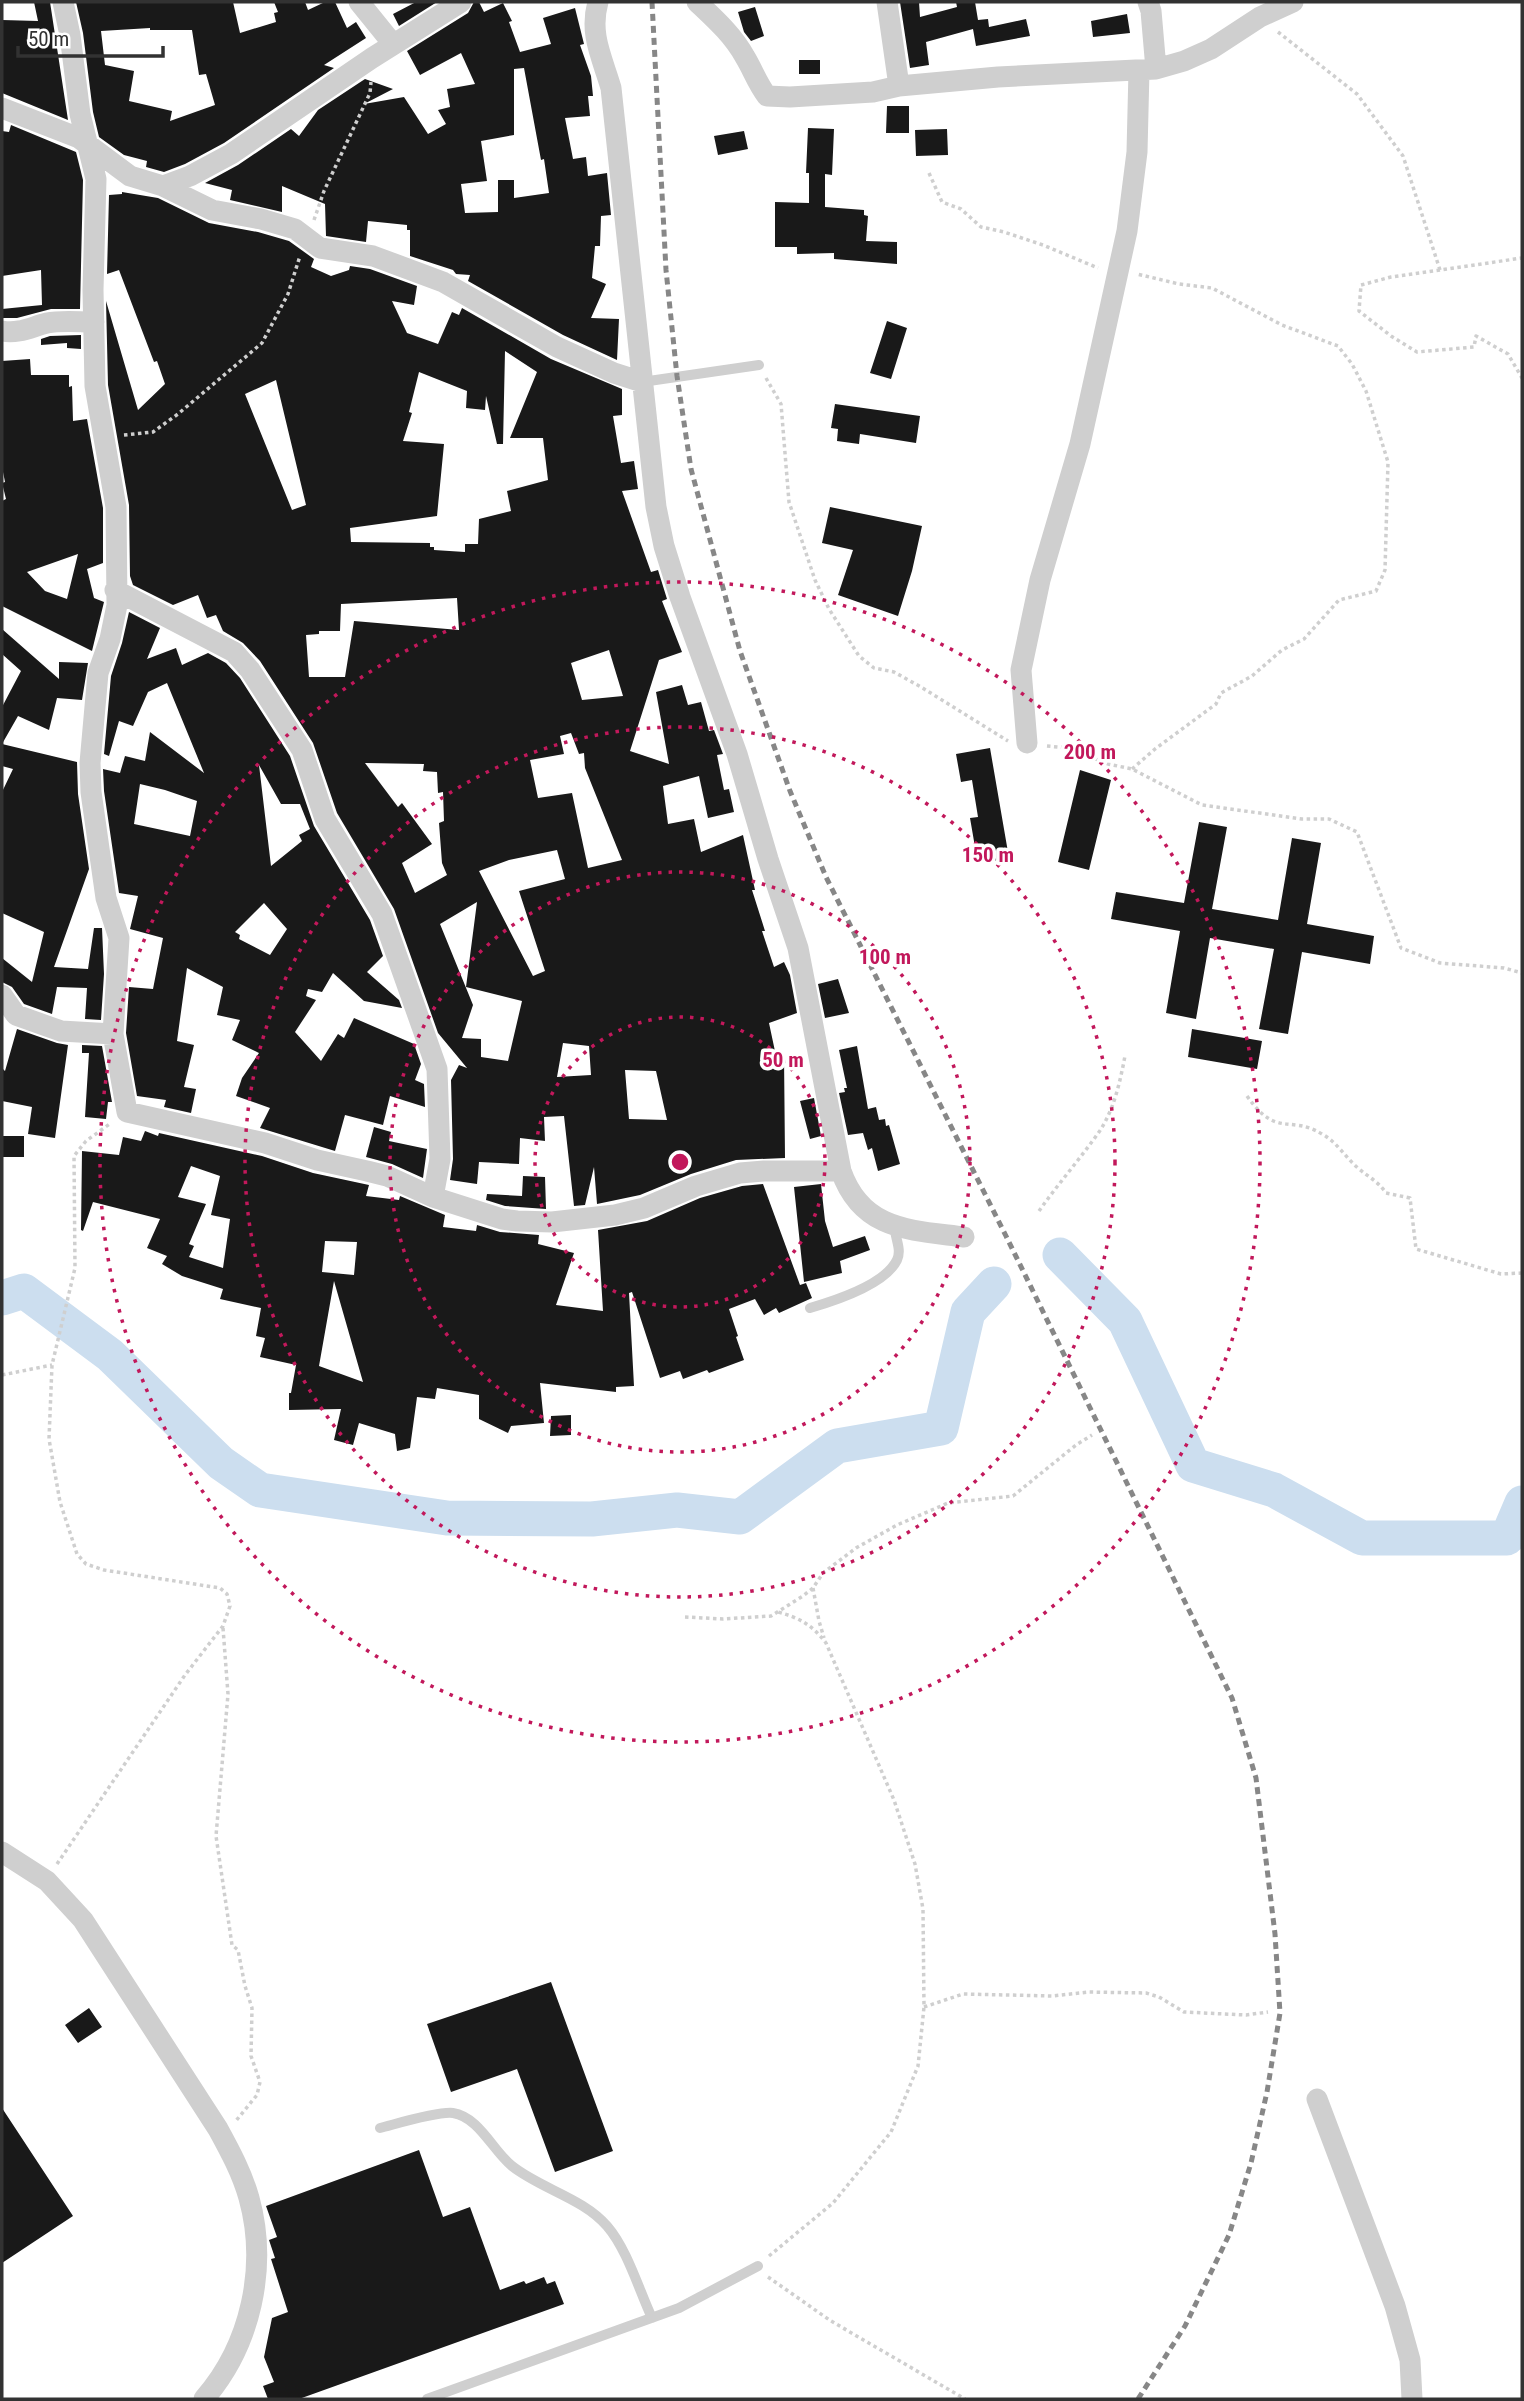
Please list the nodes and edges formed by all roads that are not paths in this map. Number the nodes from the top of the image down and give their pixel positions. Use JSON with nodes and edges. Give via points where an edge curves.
{"nodes":[{"id":1,"x":63,"y":2,"type":"edge"},
{"id":2,"x":359,"y":2,"type":"edge"},
{"id":3,"x":461,"y":2,"type":"edge"},
{"id":4,"x":597,"y":2,"type":"edge"},
{"id":5,"x":697,"y":2,"type":"edge"},
{"id":6,"x":887,"y":2,"type":"edge"},
{"id":7,"x":1148,"y":2,"type":"edge"},
{"id":8,"x":1293,"y":2,"type":"edge"},
{"id":9,"x":393,"y":44,"type":"junction"},
{"id":10,"x":1147,"y":69,"type":"junction"},
{"id":11,"x":899,"y":86,"type":"junction"},
{"id":12,"x":2,"y":108,"type":"edge"},
{"id":13,"x":89,"y":148,"type":"junction"},
{"id":14,"x":163,"y":186,"type":"junction"},
{"id":15,"x":93,"y":322,"type":"junction"},
{"id":16,"x":2,"y":331,"type":"edge"},
{"id":17,"x":759,"y":365,"type":"road end"},
{"id":18,"x":642,"y":382,"type":"junction"},
{"id":19,"x":115,"y":590,"type":"junction"},
{"id":20,"x":1027,"y":743,"type":"road end"},
{"id":21,"x":2,"y":995,"type":"edge"},
{"id":22,"x":113,"y":1034,"type":"junction"},
{"id":23,"x":841,"y":1171,"type":"junction"},
{"id":24,"x":433,"y":1197,"type":"junction"},
{"id":25,"x":895,"y":1228,"type":"junction"},
{"id":26,"x":964,"y":1237,"type":"dead end"},
{"id":27,"x":810,"y":1308,"type":"dead end"},
{"id":28,"x":2,"y":1852,"type":"edge"},
{"id":29,"x":1317,"y":2099,"type":"dead end"},
{"id":30,"x":380,"y":2128,"type":"dead end"},
{"id":31,"x":758,"y":2266,"type":"road end"},
{"id":32,"x":652,"y":2318,"type":"junction"},
{"id":33,"x":204,"y":2399,"type":"edge"},
{"id":34,"x":427,"y":2399,"type":"edge"},
{"id":35,"x":1412,"y":2399,"type":"edge"}],
"edges":[{"from":1,"to":13,"type":"street"},
{"from":2,"to":9,"type":"street"},
{"from":3,"to":9,"type":"street"},
{"from":4,"to":18,"type":"street","via":[[593,20],[611,88]]},
{"from":5,"to":11,"type":"street","via":[[726,29],[767,96],[859,93]]},
{"from":6,"to":11,"type":"street"},
{"from":7,"to":10,"type":"street"},
{"from":8,"to":10,"type":"street","via":[[1211,49]]},
{"from":9,"to":14,"type":"street","via":[[220,161]]},
{"from":10,"to":11,"type":"street"},
{"from":10,"to":20,"type":"street","via":[[1127,230],[1080,444],[1040,580],[1021,670]]},
{"from":12,"to":13,"type":"street","via":[[79,138]]},
{"from":13,"to":14,"type":"street","via":[[130,176]]},
{"from":13,"to":15,"type":"street","via":[[96,179]]},
{"from":14,"to":18,"type":"street","via":[[212,210],[295,229],[320,248],[373,256],[443,282],[557,346]]},
{"from":15,"to":16,"type":"street","via":[[47,323]]},
{"from":15,"to":19,"type":"street","via":[[95,386],[116,507]]},
{"from":17,"to":18,"type":"lane"},
{"from":18,"to":23,"type":"street","via":[[664,546],[798,948]]},
{"from":19,"to":22,"type":"street","via":[[117,605],[98,673],[90,763],[106,898],[119,938]]},
{"from":19,"to":24,"type":"street","via":[[234,652],[302,751],[325,818],[382,914],[437,1069],[440,1159]]},
{"from":21,"to":22,"type":"street","via":[[16,1015],[61,1031]]},
{"from":22,"to":24,"type":"street","via":[[127,1112],[387,1176]]},
{"from":23,"to":24,"type":"street","via":[[740,1173],[644,1208],[552,1222],[502,1219]]},
{"from":23,"to":25,"type":"street","via":[[862,1206]]},
{"from":25,"to":26,"type":"street"},
{"from":25,"to":27,"type":"lane","via":[[900,1248],[889,1271],[859,1291]]},
{"from":28,"to":33,"type":"street","via":[[47,1881],[83,1920],[237,2163],[254,2219],[256,2287],[234,2353]]},
{"from":29,"to":35,"type":"street","via":[[1395,2306],[1410,2360]]},
{"from":30,"to":32,"type":"lane","via":[[451,2113],[464,2116],[516,2169],[589,2210],[606,2225]]},
{"from":31,"to":32,"type":"lane"},
{"from":32,"to":34,"type":"lane"}]}
